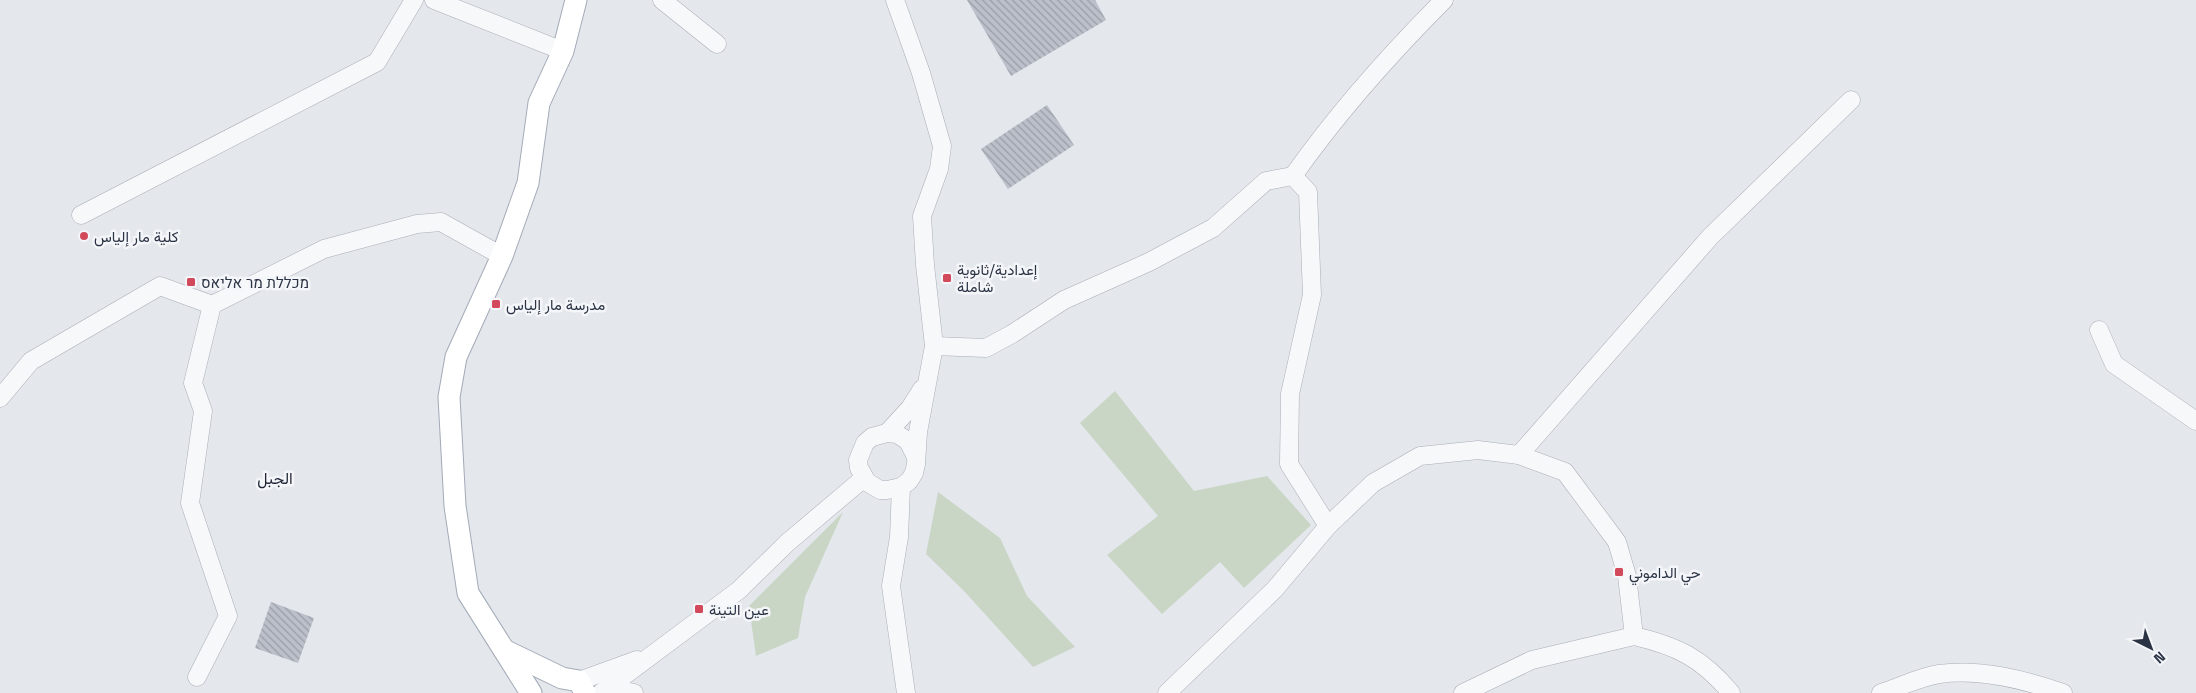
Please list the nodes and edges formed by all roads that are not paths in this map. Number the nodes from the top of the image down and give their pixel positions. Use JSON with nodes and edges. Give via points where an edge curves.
{"nodes":[{"id":1,"x":414,"y":0,"type":"edge"},
{"id":2,"x":434,"y":0,"type":"edge"},
{"id":3,"x":576,"y":0,"type":"edge"},
{"id":4,"x":662,"y":0,"type":"edge"},
{"id":5,"x":895,"y":0,"type":"edge"},
{"id":6,"x":1444,"y":0,"type":"edge"},
{"id":7,"x":717,"y":44,"type":"dead end"},
{"id":8,"x":563,"y":51,"type":"junction"},
{"id":9,"x":1851,"y":100,"type":"dead end"},
{"id":10,"x":1293,"y":176,"type":"junction"},
{"id":11,"x":81,"y":215,"type":"dead end"},
{"id":12,"x":502,"y":256,"type":"junction"},
{"id":13,"x":212,"y":305,"type":"junction"},
{"id":14,"x":2099,"y":330,"type":"dead end"},
{"id":15,"x":934,"y":346,"type":"junction"},
{"id":16,"x":927,"y":382,"type":"junction"},
{"id":17,"x":0,"y":398,"type":"edge"},
{"id":18,"x":2196,"y":421,"type":"edge"},
{"id":19,"x":887,"y":433,"type":"junction"},
{"id":20,"x":1519,"y":454,"type":"junction"},
{"id":21,"x":916,"y":457,"type":"junction"},
{"id":22,"x":864,"y":478,"type":"junction"},
{"id":23,"x":901,"y":487,"type":"junction"},
{"id":24,"x":1328,"y":526,"type":"junction"},
{"id":25,"x":1634,"y":636,"type":"junction"},
{"id":26,"x":504,"y":650,"type":"junction"},
{"id":27,"x":649,"y":655,"type":"junction"},
{"id":28,"x":197,"y":676,"type":"dead end"},
{"id":29,"x":575,"y":684,"type":"edge"},
{"id":30,"x":606,"y":690,"type":"edge"},
{"id":31,"x":532,"y":693,"type":"edge"},
{"id":32,"x":545,"y":693,"type":"edge"},
{"id":33,"x":634,"y":693,"type":"edge"},
{"id":34,"x":906,"y":693,"type":"edge"},
{"id":35,"x":1167,"y":693,"type":"edge"},
{"id":36,"x":1463,"y":693,"type":"edge"},
{"id":37,"x":1731,"y":693,"type":"edge"},
{"id":38,"x":1881,"y":693,"type":"edge"},
{"id":39,"x":2063,"y":693,"type":"edge"}],
"edges":[{"from":1,"to":11,"type":"street","via":[[377,62]]},
{"from":2,"to":8,"type":"street"},
{"from":3,"to":8,"type":"main road"},
{"from":4,"to":7,"type":"street"},
{"from":5,"to":15,"type":"street","via":[[942,146],[939,170],[922,216]]},
{"from":6,"to":10,"type":"street","via":[[1390,54],[1324,132]]},
{"from":8,"to":12,"type":"main road","via":[[539,103],[528,184]]},
{"from":9,"to":20,"type":"street","via":[[1710,237]]},
{"from":10,"to":15,"type":"street","via":[[1266,181],[1213,228],[1149,262],[1064,300],[986,348]]},
{"from":10,"to":24,"type":"street","via":[[1308,192],[1312,295],[1290,394],[1289,464]]},
{"from":12,"to":13,"type":"street","via":[[441,222],[416,224],[324,249]]},
{"from":12,"to":26,"type":"main road","via":[[456,357],[449,397],[455,506],[468,592]]},
{"from":13,"to":17,"type":"street","via":[[160,286],[31,361]]},
{"from":13,"to":28,"type":"street","via":[[193,383],[203,412],[190,503],[228,616]]},
{"from":14,"to":18,"type":"street","via":[[2114,364]]},
{"from":15,"to":16,"type":"street"},
{"from":16,"to":19,"type":"street","via":[[910,408]]},
{"from":16,"to":21,"type":"street"},
{"from":19,"to":21,"type":"street","via":[[897,434],[908,441]]},
{"from":19,"to":22,"type":"street","via":[[872,437],[861,450],[859,468]]},
{"from":20,"to":24,"type":"street","via":[[1478,450],[1420,456],[1373,483]]},
{"from":20,"to":25,"type":"street","via":[[1564,472],[1617,542],[1627,576]]},
{"from":21,"to":23,"type":"street","via":[[914,473]]},
{"from":22,"to":23,"type":"street","via":[[880,490]]},
{"from":22,"to":27,"type":"street","via":[[787,543],[739,590]]},
{"from":23,"to":34,"type":"street","via":[[900,537],[891,586]]},
{"from":24,"to":35,"type":"street","via":[[1275,589]]},
{"from":25,"to":36,"type":"street","via":[[1532,660]]},
{"from":25,"to":37,"type":"street","via":[[1666,643],[1695,658]]},
{"from":26,"to":29,"type":"main road"},
{"from":26,"to":31,"type":"main road"},
{"from":27,"to":29,"type":"street"},
{"from":27,"to":30,"type":"street"},
{"from":29,"to":32,"type":"main road","via":[[546,690]]},
{"from":30,"to":33,"type":"street"},
{"from":38,"to":39,"type":"street","via":[[1937,674],[1966,671]]}]}
